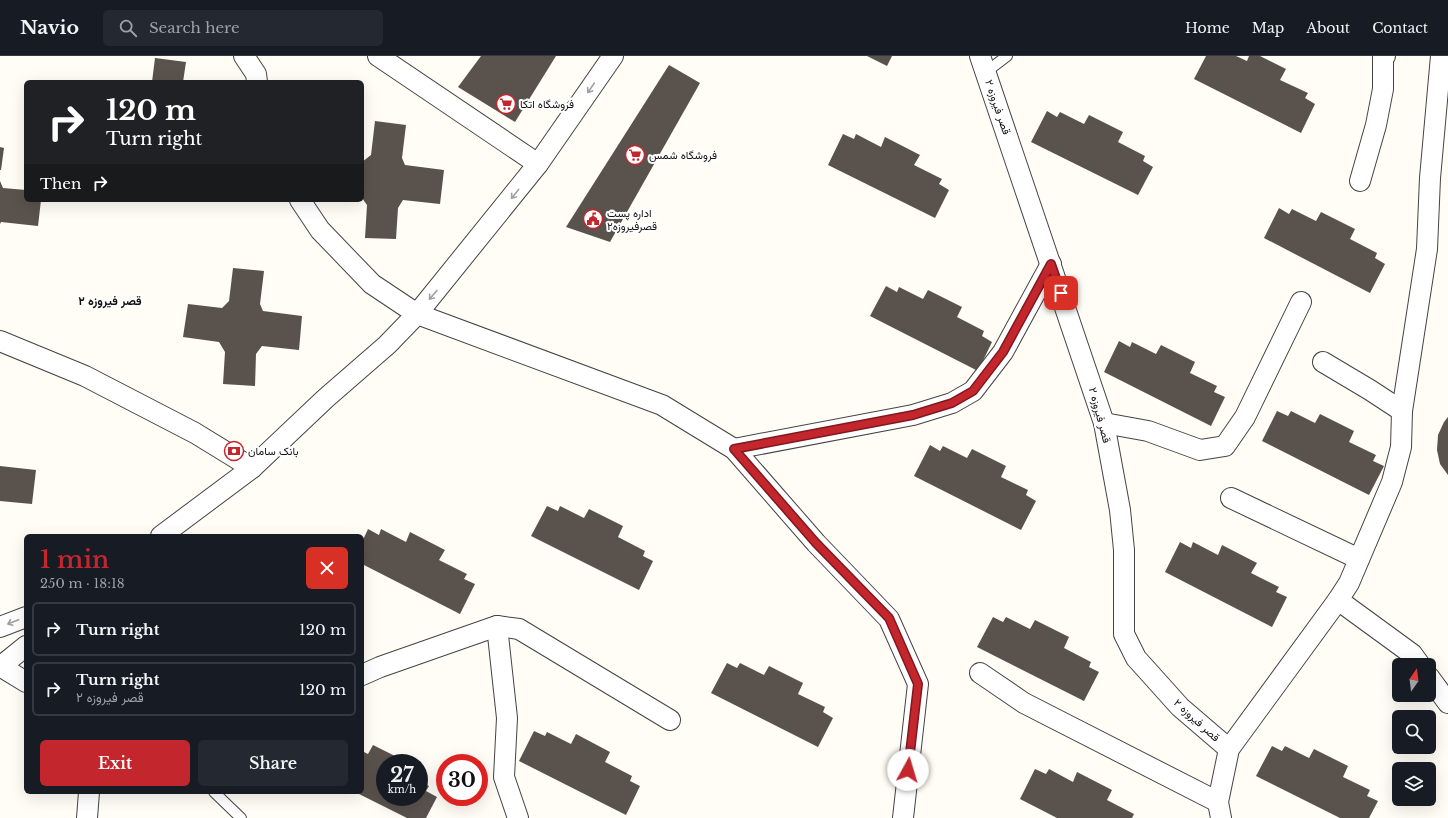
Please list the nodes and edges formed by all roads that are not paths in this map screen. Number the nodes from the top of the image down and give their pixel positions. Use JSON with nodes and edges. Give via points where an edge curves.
{"nodes":[{"id":1,"x":244,"y":56,"type":"edge"},
{"id":2,"x":378,"y":56,"type":"edge"},
{"id":3,"x":613,"y":56,"type":"edge"},
{"id":4,"x":1007,"y":56,"type":"edge"},
{"id":5,"x":1441,"y":56,"type":"edge"},
{"id":6,"x":1382,"y":57,"type":"edge"},
{"id":7,"x":983,"y":64,"type":"edge"},
{"id":8,"x":257,"y":80,"type":"edge"},
{"id":9,"x":538,"y":164,"type":"junction"},
{"id":10,"x":1360,"y":181,"type":"dead end"},
{"id":11,"x":301,"y":202,"type":"edge"},
{"id":12,"x":1051,"y":264,"type":"junction"},
{"id":13,"x":1301,"y":302,"type":"dead end"},
{"id":14,"x":417,"y":314,"type":"junction"},
{"id":15,"x":0,"y":341,"type":"edge"},
{"id":16,"x":1323,"y":362,"type":"dead end"},
{"id":17,"x":1402,"y":411,"type":"junction"},
{"id":18,"x":1104,"y":423,"type":"junction"},
{"id":19,"x":734,"y":449,"type":"junction"},
{"id":20,"x":252,"y":468,"type":"junction"},
{"id":21,"x":1231,"y":498,"type":"dead end"},
{"id":22,"x":164,"y":534,"type":"edge"},
{"id":23,"x":1359,"y":559,"type":"junction"},
{"id":24,"x":1338,"y":600,"type":"junction"},
{"id":25,"x":24,"y":618,"type":"edge"},
{"id":26,"x":496,"y":626,"type":"junction"},
{"id":27,"x":0,"y":627,"type":"edge"},
{"id":28,"x":24,"y":648,"type":"edge"},
{"id":29,"x":1415,"y":658,"type":"edge"},
{"id":30,"x":0,"y":666,"type":"edge"},
{"id":31,"x":980,"y":672,"type":"dead end"},
{"id":32,"x":364,"y":674,"type":"edge"},
{"id":33,"x":24,"y":681,"type":"edge"},
{"id":34,"x":1436,"y":687,"type":"edge"},
{"id":35,"x":1448,"y":703,"type":"edge"},
{"id":36,"x":670,"y":720,"type":"dead end"},
{"id":37,"x":1229,"y":749,"type":"junction"},
{"id":38,"x":89,"y":794,"type":"edge"},
{"id":39,"x":216,"y":794,"type":"edge"},
{"id":40,"x":1220,"y":810,"type":"edge"},
{"id":41,"x":87,"y":818,"type":"edge"},
{"id":42,"x":241,"y":818,"type":"edge"},
{"id":43,"x":518,"y":818,"type":"edge"},
{"id":44,"x":903,"y":818,"type":"edge"}],
"edges":[{"from":1,"to":8,"type":"street","via":[[256,74]]},
{"from":2,"to":9,"type":"street"},
{"from":3,"to":9,"type":"street","one_way":true},
{"from":4,"to":7,"type":"lane"},
{"from":5,"to":17,"type":"street","via":[[1430,178],[1427,249]]},
{"from":6,"to":10,"type":"street","via":[[1383,89]]},
{"from":7,"to":12,"type":"street","name":"قصر فیروزه ۲"},
{"from":9,"to":14,"type":"street","one_way":true},
{"from":11,"to":14,"type":"street","via":[[320,230],[372,284]]},
{"from":12,"to":18,"type":"street","name":"قصر فیروزه ۲"},
{"from":12,"to":19,"type":"street","via":[[1003,352],[973,391],[952,403],[913,415]]},
{"from":13,"to":18,"type":"street","via":[[1245,417],[1225,446],[1200,450],[1148,432]]},
{"from":14,"to":19,"type":"street","via":[[662,406]]},
{"from":14,"to":20,"type":"street"},
{"from":15,"to":20,"type":"street","via":[[84,376],[195,433]]},
{"from":16,"to":17,"type":"street"},
{"from":17,"to":23,"type":"street","via":[[1401,447],[1392,482]]},
{"from":18,"to":37,"type":"street","name":"قصر فیروزه ۲","via":[[1120,510],[1124,550],[1124,634],[1136,658],[1180,707]]},
{"from":19,"to":44,"type":"street","via":[[816,543],[889,618],[918,684]]},
{"from":20,"to":22,"type":"street"},
{"from":21,"to":23,"type":"street"},
{"from":23,"to":24,"type":"street","via":[[1349,583]]},
{"from":24,"to":29,"type":"street"},
{"from":24,"to":37,"type":"street"},
{"from":25,"to":27,"type":"street","one_way":true},
{"from":26,"to":32,"type":"street"},
{"from":26,"to":36,"type":"street","via":[[519,629]]},
{"from":26,"to":43,"type":"street","via":[[507,718],[504,777]]},
{"from":28,"to":30,"type":"street"},
{"from":30,"to":33,"type":"street"},
{"from":31,"to":40,"type":"street","via":[[1024,703]]},
{"from":34,"to":35,"type":"street"},
{"from":37,"to":40,"type":"street"},
{"from":38,"to":41,"type":"street"},
{"from":39,"to":42,"type":"lane"}]}
